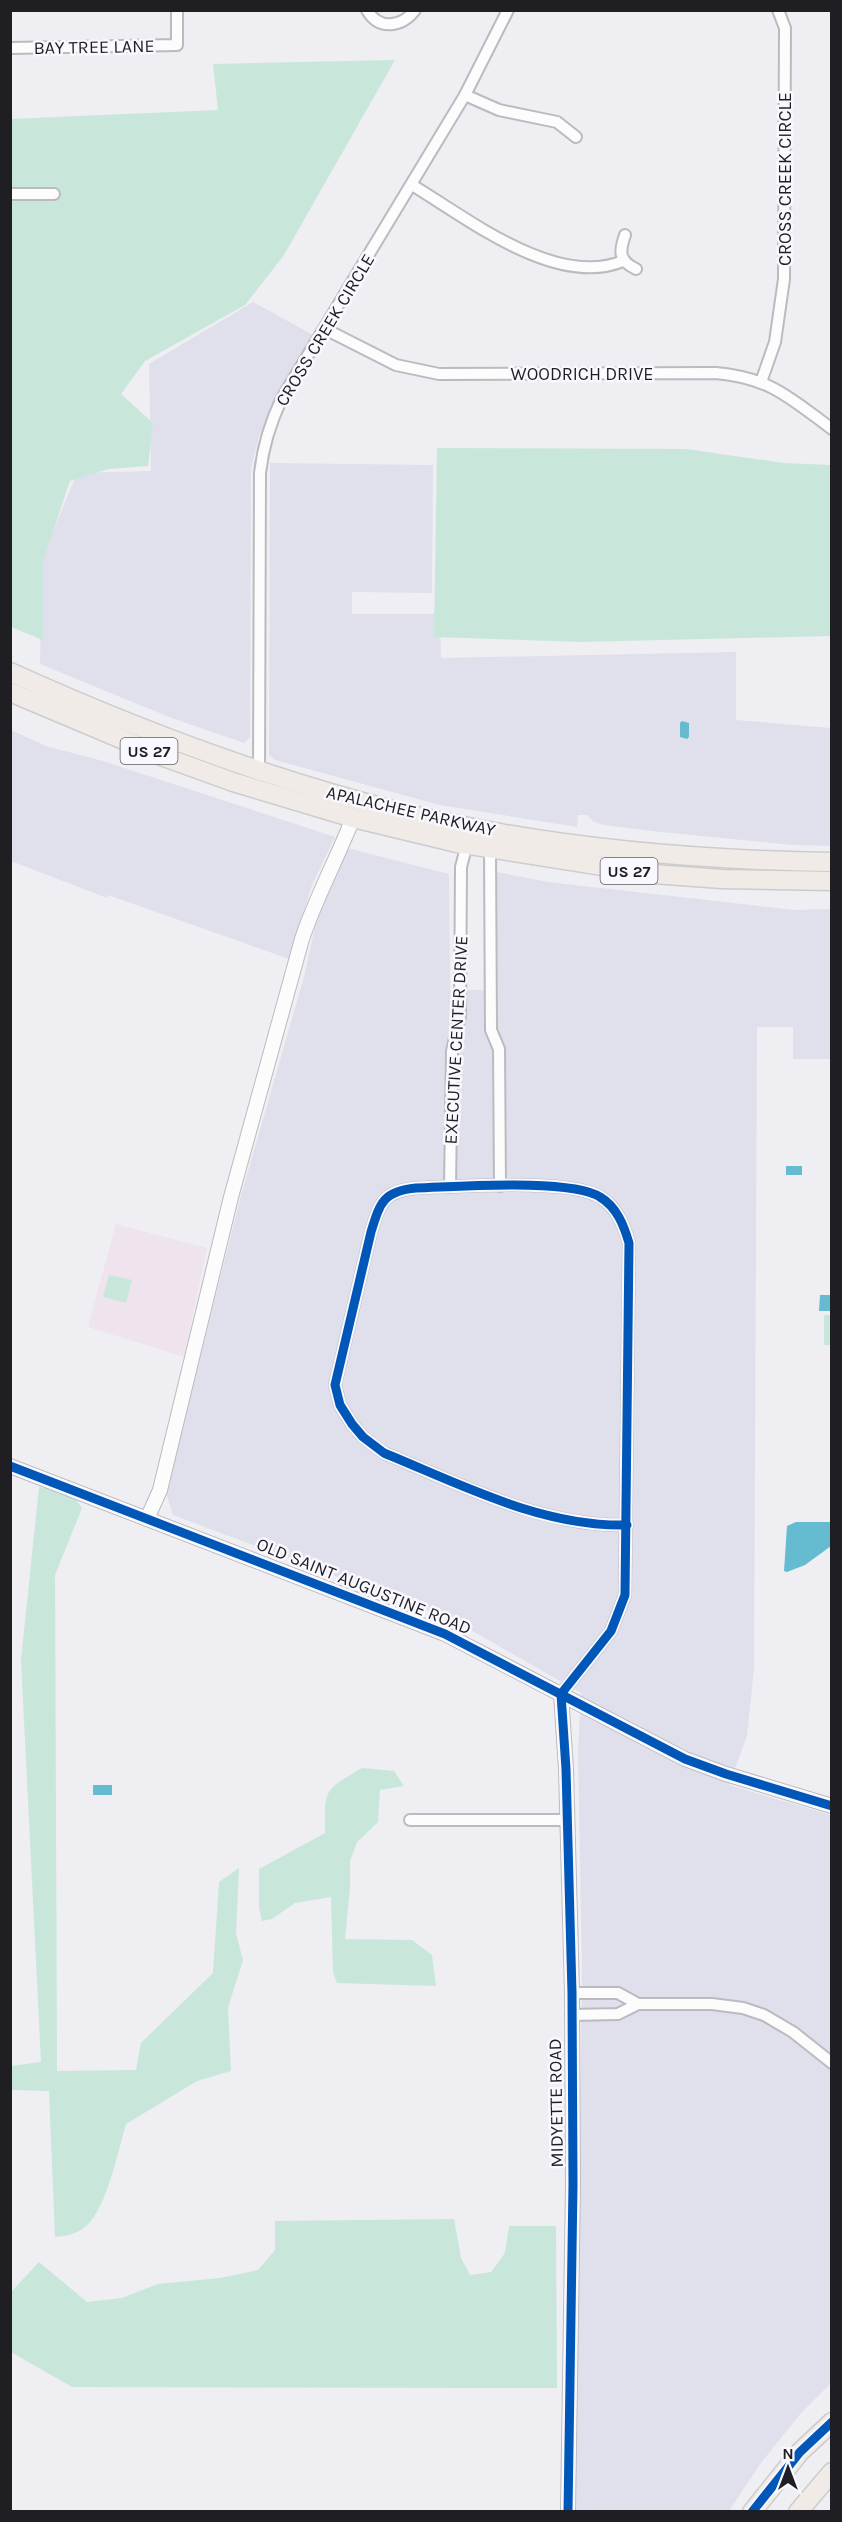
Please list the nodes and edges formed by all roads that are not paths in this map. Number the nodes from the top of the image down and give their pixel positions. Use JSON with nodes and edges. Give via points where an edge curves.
{"nodes":[{"id":1,"x":177,"y":10,"type":"edge"},
{"id":2,"x":367,"y":10,"type":"edge"},
{"id":3,"x":415,"y":10,"type":"edge"},
{"id":4,"x":508,"y":10,"type":"edge"},
{"id":5,"x":778,"y":10,"type":"edge"},
{"id":6,"x":10,"y":48,"type":"edge"},
{"id":7,"x":465,"y":95,"type":"junction"},
{"id":8,"x":576,"y":137,"type":"dead end"},
{"id":9,"x":412,"y":185,"type":"junction"},
{"id":10,"x":10,"y":194,"type":"edge"},
{"id":11,"x":54,"y":194,"type":"dead end"},
{"id":12,"x":624,"y":235,"type":"dead end"},
{"id":13,"x":623,"y":261,"type":"junction"},
{"id":14,"x":636,"y":269,"type":"dead end"},
{"id":15,"x":326,"y":329,"type":"junction"},
{"id":16,"x":761,"y":382,"type":"junction"},
{"id":17,"x":831,"y":429,"type":"edge"},
{"id":18,"x":10,"y":672,"type":"edge"},
{"id":19,"x":10,"y":692,"type":"edge"},
{"id":20,"x":259,"y":771,"type":"junction"},
{"id":21,"x":259,"y":790,"type":"junction"},
{"id":22,"x":353,"y":818,"type":"junction"},
{"id":23,"x":475,"y":828,"type":"junction"},
{"id":24,"x":465,"y":844,"type":"junction"},
{"id":25,"x":490,"y":849,"type":"junction"},
{"id":26,"x":721,"y":859,"type":"junction"},
{"id":27,"x":831,"y":861,"type":"edge"},
{"id":28,"x":683,"y":876,"type":"junction"},
{"id":29,"x":831,"y":881,"type":"edge"},
{"id":30,"x":500,"y":1186,"type":"junction"},
{"id":31,"x":450,"y":1187,"type":"junction"},
{"id":32,"x":10,"y":1466,"type":"edge"},
{"id":33,"x":147,"y":1519,"type":"junction"},
{"id":34,"x":627,"y":1525,"type":"junction"},
{"id":35,"x":561,"y":1694,"type":"junction"},
{"id":36,"x":831,"y":1806,"type":"edge"},
{"id":37,"x":410,"y":1820,"type":"dead end"},
{"id":38,"x":568,"y":1820,"type":"junction"},
{"id":39,"x":572,"y":1993,"type":"junction"},
{"id":40,"x":638,"y":2004,"type":"junction"},
{"id":41,"x":571,"y":2015,"type":"junction"},
{"id":42,"x":831,"y":2062,"type":"edge"},
{"id":43,"x":831,"y":2422,"type":"edge"},
{"id":44,"x":831,"y":2472,"type":"edge"},
{"id":45,"x":568,"y":2511,"type":"edge"},
{"id":46,"x":752,"y":2511,"type":"edge"},
{"id":47,"x":798,"y":2511,"type":"edge"}],
"edges":[{"from":1,"to":6,"type":"street","name":"BAY TREE LANE","via":[[177,45]]},
{"from":2,"to":3,"type":"street","via":[[379,21],[397,25]]},
{"from":4,"to":7,"type":"street","name":"CROSS CREEK CIRCLE"},
{"from":5,"to":16,"type":"street","name":"CROSS CREEK CIRCLE","via":[[785,38],[784,279],[776,342]]},
{"from":7,"to":8,"type":"street","via":[[499,110],[557,122]]},
{"from":7,"to":9,"type":"street","name":"CROSS CREEK CIRCLE"},
{"from":9,"to":13,"type":"street","via":[[541,259],[594,268]]},
{"from":9,"to":15,"type":"street","name":"CROSS CREEK CIRCLE"},
{"from":10,"to":11,"type":"street"},
{"from":12,"to":13,"type":"street"},
{"from":13,"to":14,"type":"street"},
{"from":15,"to":16,"type":"street","name":"WOODRICH DRIVE","via":[[396,365],[439,374],[716,373]]},
{"from":15,"to":20,"type":"street","name":"CROSS CREEK CIRCLE","via":[[282,398],[263,447]]},
{"from":16,"to":17,"type":"street","name":"WOODRICH DRIVE","via":[[777,389]]},
{"from":18,"to":20,"type":"main road","name":"APALACHEE PARKWAY","number":"US 27","via":[[145,730]]},
{"from":19,"to":21,"type":"main road","name":"APALACHEE PARKWAY","number":"US 27","via":[[164,757]]},
{"from":20,"to":21,"type":"street","name":"CROSS CREEK CIRCLE"},
{"from":20,"to":23,"type":"main road","name":"APALACHEE PARKWAY","number":"US 27"},
{"from":21,"to":22,"type":"main road","name":"APALACHEE PARKWAY","number":"US 27"},
{"from":22,"to":24,"type":"main road","name":"APALACHEE PARKWAY","number":"US 27"},
{"from":22,"to":33,"type":"street","via":[[302,939],[231,1197],[160,1490]]},
{"from":23,"to":24,"type":"street","name":"EXECUTIVE CENTER DRIVE"},
{"from":23,"to":25,"type":"street"},
{"from":23,"to":26,"type":"main road","name":"APALACHEE PARKWAY","number":"US 27","via":[[598,848]]},
{"from":24,"to":25,"type":"main road","name":"APALACHEE PARKWAY","number":"US 27"},
{"from":24,"to":31,"type":"street","name":"EXECUTIVE CENTER DRIVE","via":[[461,867],[460,1016],[452,1051]]},
{"from":25,"to":28,"type":"main road","name":"APALACHEE PARKWAY","number":"US 27"},
{"from":25,"to":30,"type":"street","name":"EXECUTIVE CENTER DRIVE","via":[[491,1030],[499,1049]]},
{"from":26,"to":27,"type":"main road","name":"APALACHEE PARKWAY","number":"US 27"},
{"from":26,"to":28,"type":"main road"},
{"from":28,"to":29,"type":"main road","name":"APALACHEE PARKWAY","number":"US 27"},
{"from":30,"to":31,"type":"street"},
{"from":30,"to":34,"type":"street","via":[[574,1188],[600,1197],[621,1219],[629,1243]]},
{"from":31,"to":34,"type":"street","via":[[394,1192],[377,1212],[338,1369],[335,1385],[340,1405],[363,1437],[384,1453],[539,1514],[578,1523]]},
{"from":32,"to":33,"type":"street","name":"OLD SAINT AUGUSTINE ROAD"},
{"from":33,"to":35,"type":"street","name":"OLD SAINT AUGUSTINE ROAD","via":[[409,1618]]},
{"from":34,"to":35,"type":"street","via":[[627,1585],[616,1621],[603,1644]]},
{"from":35,"to":36,"type":"street","name":"OLD SAINT AUGUSTINE ROAD","via":[[685,1759]]},
{"from":35,"to":38,"type":"street","name":"MIDYETTE ROAD"},
{"from":37,"to":38,"type":"street"},
{"from":38,"to":39,"type":"street","name":"MIDYETTE ROAD"},
{"from":39,"to":40,"type":"street","via":[[618,1993]]},
{"from":39,"to":41,"type":"street","name":"MIDYETTE ROAD"},
{"from":40,"to":41,"type":"street","via":[[618,2014]]},
{"from":40,"to":42,"type":"street","via":[[743,2008],[793,2032]]},
{"from":41,"to":45,"type":"street","name":"MIDYETTE ROAD","via":[[573,2185]]},
{"from":43,"to":46,"type":"main road","via":[[800,2452]]},
{"from":44,"to":47,"type":"main road"}]}
